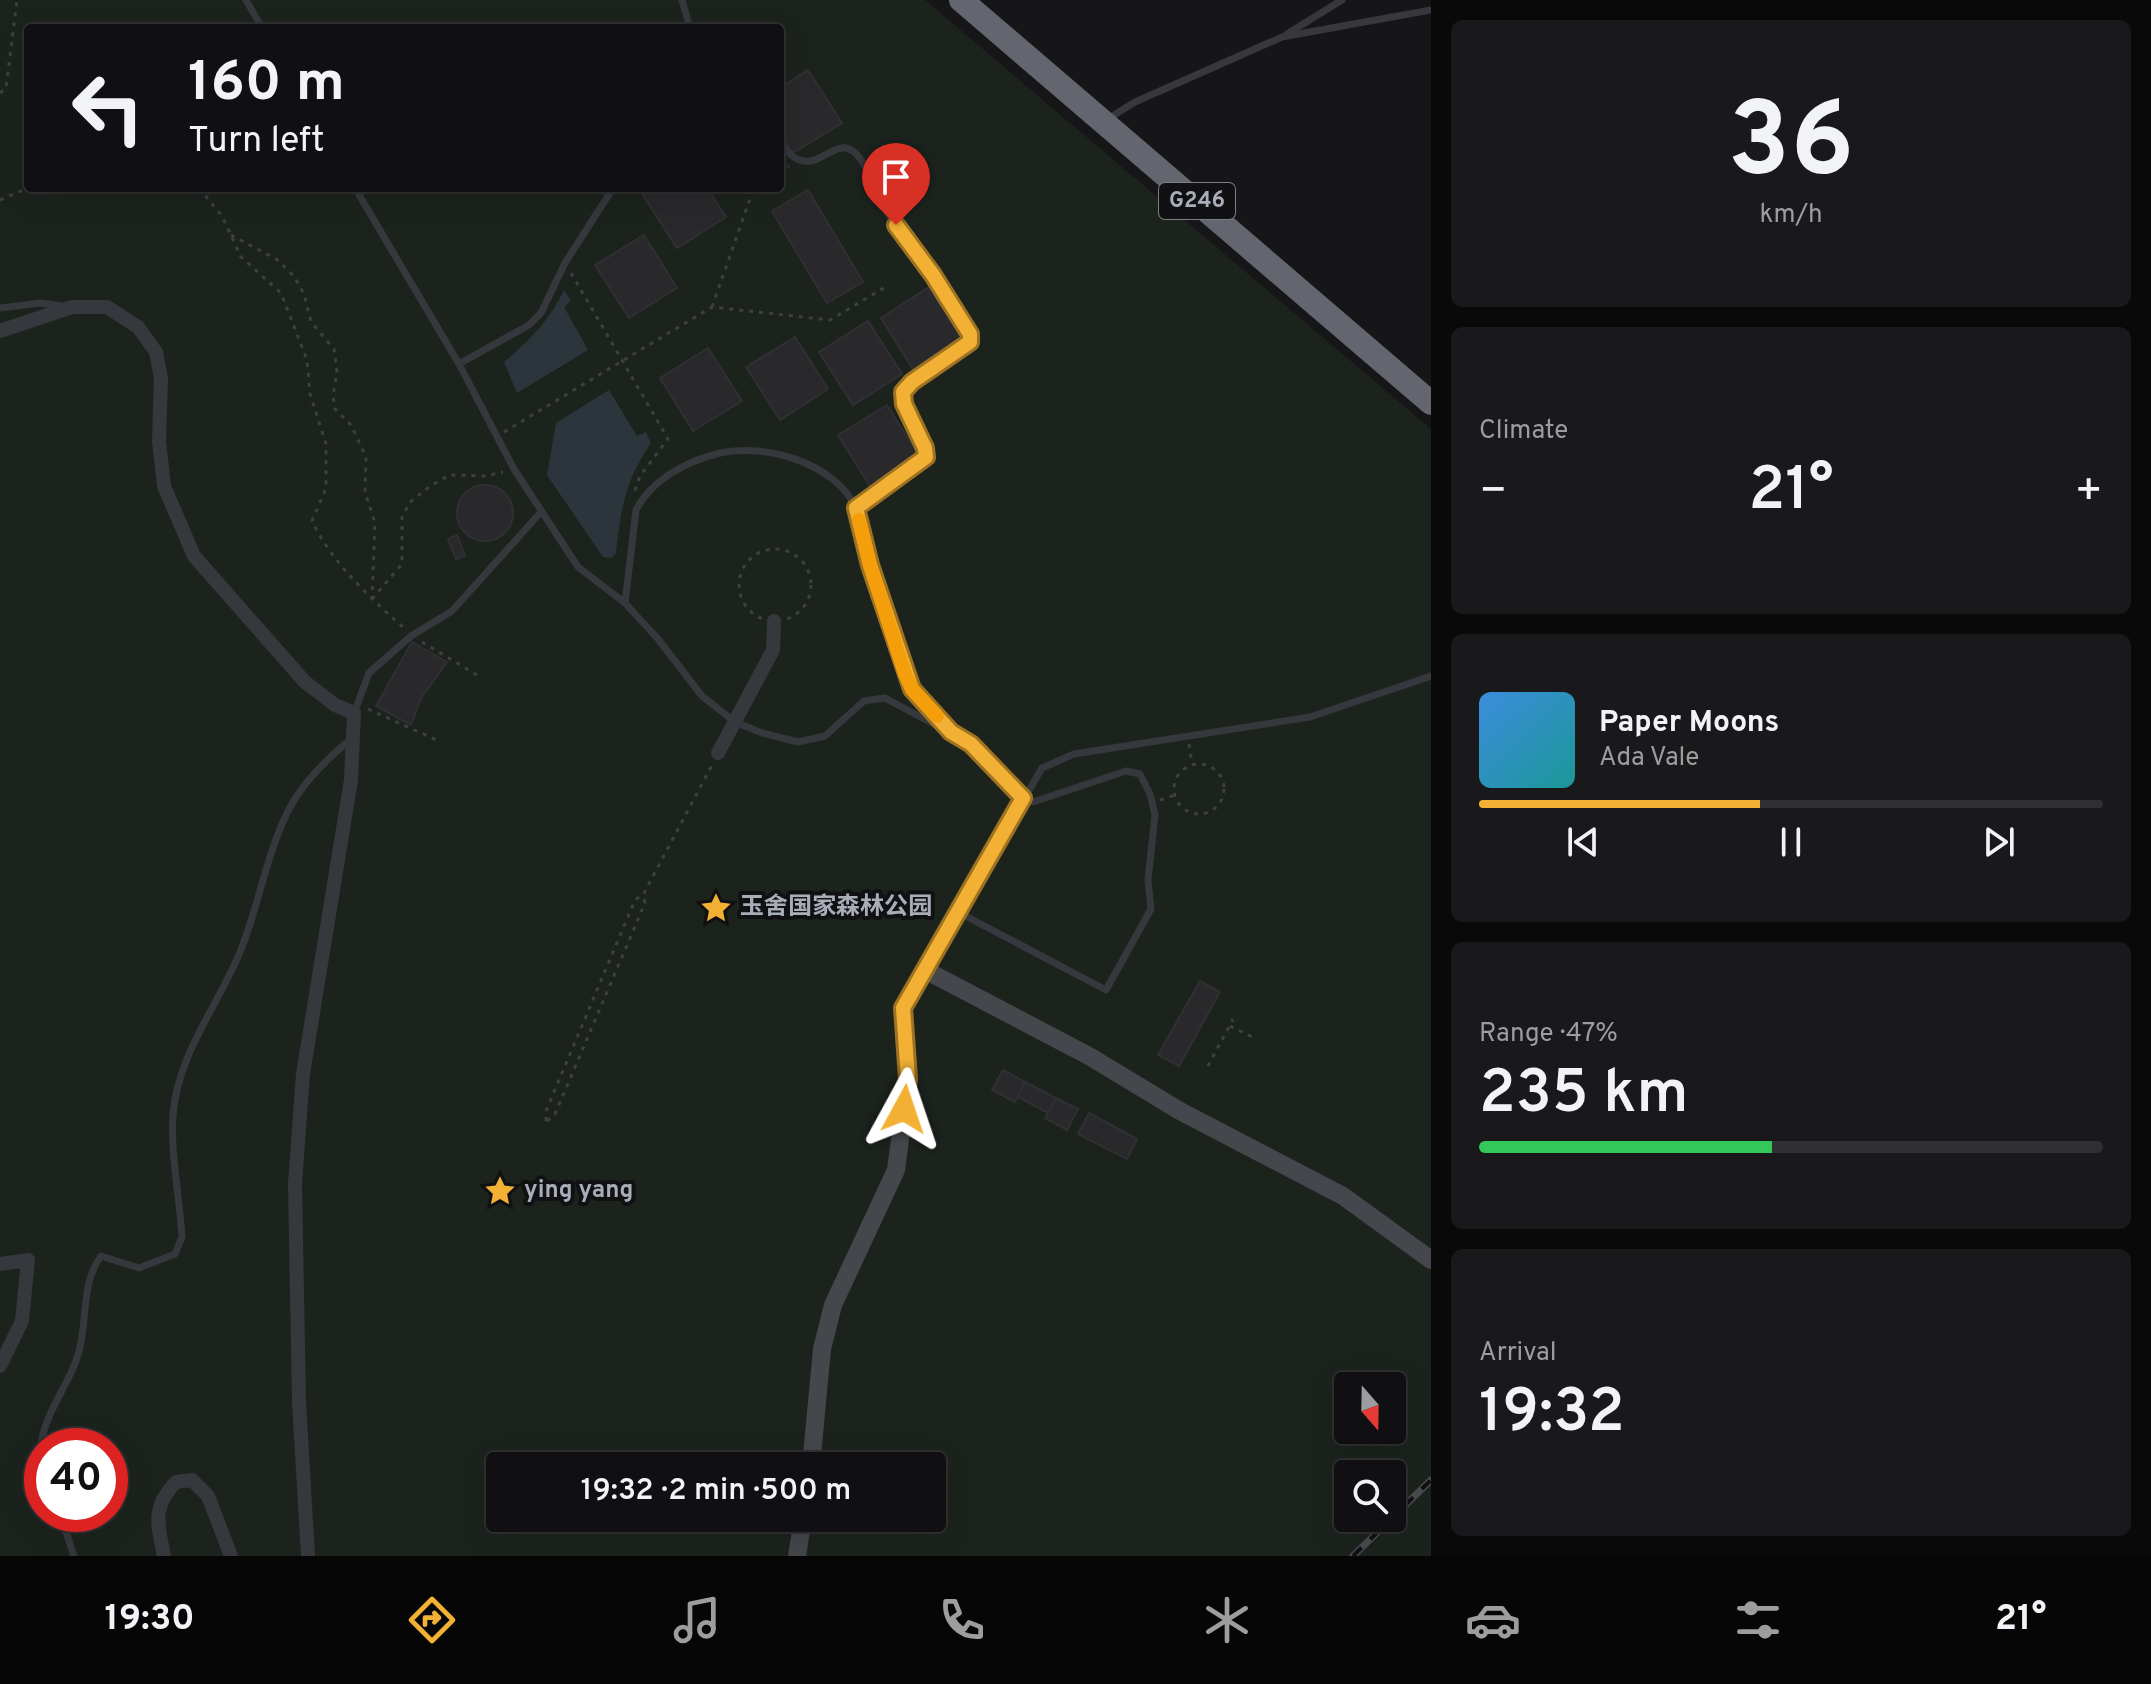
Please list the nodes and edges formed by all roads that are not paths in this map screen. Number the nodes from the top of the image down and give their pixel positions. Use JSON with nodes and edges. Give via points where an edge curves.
{"nodes":[{"id":1,"x":246,"y":0,"type":"edge"},
{"id":2,"x":682,"y":0,"type":"edge"},
{"id":3,"x":961,"y":0,"type":"edge"},
{"id":4,"x":1342,"y":0,"type":"edge"},
{"id":5,"x":1431,"y":10,"type":"edge"},
{"id":6,"x":260,"y":24,"type":"edge"},
{"id":7,"x":689,"y":24,"type":"edge"},
{"id":8,"x":1282,"y":37,"type":"junction"},
{"id":9,"x":1104,"y":121,"type":"junction"},
{"id":10,"x":784,"y":148,"type":"edge"},
{"id":11,"x":357,"y":192,"type":"edge"},
{"id":12,"x":610,"y":192,"type":"edge"},
{"id":13,"x":72,"y":307,"type":"junction"},
{"id":14,"x":0,"y":308,"type":"edge"},
{"id":15,"x":0,"y":331,"type":"edge"},
{"id":16,"x":459,"y":364,"type":"junction"},
{"id":17,"x":1431,"y":403,"type":"edge"},
{"id":18,"x":856,"y":508,"type":"junction"},
{"id":19,"x":541,"y":512,"type":"junction"},
{"id":20,"x":625,"y":603,"type":"junction"},
{"id":21,"x":774,"y":621,"type":"road end"},
{"id":22,"x":1431,"y":676,"type":"edge"},
{"id":23,"x":356,"y":708,"type":"junction"},
{"id":24,"x":735,"y":722,"type":"junction"},
{"id":25,"x":951,"y":732,"type":"junction"},
{"id":26,"x":353,"y":738,"type":"junction"},
{"id":27,"x":718,"y":753,"type":"road end"},
{"id":28,"x":1023,"y":798,"type":"junction"},
{"id":29,"x":958,"y":912,"type":"junction"},
{"id":30,"x":925,"y":970,"type":"junction"},
{"id":31,"x":1431,"y":1260,"type":"edge"},
{"id":32,"x":0,"y":1264,"type":"edge"},
{"id":33,"x":0,"y":1366,"type":"edge"},
{"id":34,"x":46,"y":1428,"type":"edge"},
{"id":35,"x":812,"y":1452,"type":"edge"},
{"id":36,"x":66,"y":1532,"type":"edge"},
{"id":37,"x":801,"y":1532,"type":"edge"},
{"id":38,"x":74,"y":1556,"type":"edge"},
{"id":39,"x":164,"y":1556,"type":"edge"},
{"id":40,"x":231,"y":1556,"type":"edge"},
{"id":41,"x":308,"y":1556,"type":"edge"},
{"id":42,"x":797,"y":1556,"type":"edge"}],
"edges":[{"from":1,"to":6,"type":"lane"},
{"from":2,"to":7,"type":"lane"},
{"from":3,"to":9,"type":"highway","number":"G246"},
{"from":4,"to":8,"type":"lane"},
{"from":5,"to":8,"type":"lane"},
{"from":8,"to":9,"type":"lane"},
{"from":9,"to":17,"type":"highway","number":"G246"},
{"from":10,"to":18,"type":"lane","via":[[803,162],[838,148],[858,156],[885,209],[970,334],[970,342],[903,392],[926,457]]},
{"from":11,"to":16,"type":"lane"},
{"from":12,"to":16,"type":"lane","via":[[565,263],[541,313]]},
{"from":13,"to":14,"type":"lane","via":[[41,303]]},
{"from":13,"to":15,"type":"street"},
{"from":13,"to":23,"type":"street","via":[[107,307],[138,327],[156,352],[164,486],[194,556],[305,682],[335,705]]},
{"from":16,"to":19,"type":"lane"},
{"from":18,"to":20,"type":"lane","via":[[815,467],[757,449],[709,456],[680,468],[636,510]]},
{"from":18,"to":25,"type":"lane","via":[[905,674]]},
{"from":19,"to":20,"type":"lane","via":[[578,567]]},
{"from":19,"to":23,"type":"lane","via":[[452,611],[411,636],[369,673]]},
{"from":20,"to":24,"type":"lane","via":[[702,696]]},
{"from":21,"to":24,"type":"street","via":[[773,650]]},
{"from":22,"to":28,"type":"lane","via":[[1310,717],[1074,754],[1042,768]]},
{"from":23,"to":26,"type":"street"},
{"from":24,"to":25,"type":"lane","via":[[798,742],[813,740],[825,736],[864,701],[885,698]]},
{"from":24,"to":27,"type":"street"},
{"from":25,"to":28,"type":"lane","via":[[971,744]]},
{"from":26,"to":34,"type":"lane","via":[[324,762],[293,802],[224,990],[189,1048],[173,1115],[182,1237],[175,1254],[139,1268],[101,1256],[91,1269],[80,1349]]},
{"from":26,"to":41,"type":"street","via":[[351,780],[303,1074],[295,1183]]},
{"from":28,"to":29,"type":"lane"},
{"from":28,"to":29,"type":"lane","via":[[1033,802],[1134,771],[1145,782],[1156,829],[1148,880],[1151,909],[1106,990]]},
{"from":29,"to":30,"type":"lane"},
{"from":30,"to":31,"type":"street","via":[[1343,1196]]},
{"from":30,"to":35,"type":"street","via":[[903,1008],[908,1079],[896,1170],[833,1305],[822,1349]]},
{"from":32,"to":33,"type":"street","via":[[28,1260],[22,1321]]},
{"from":36,"to":38,"type":"lane"},
{"from":37,"to":42,"type":"street"},
{"from":39,"to":40,"type":"street","via":[[158,1521],[161,1497],[176,1482],[192,1480],[208,1496]]}]}
